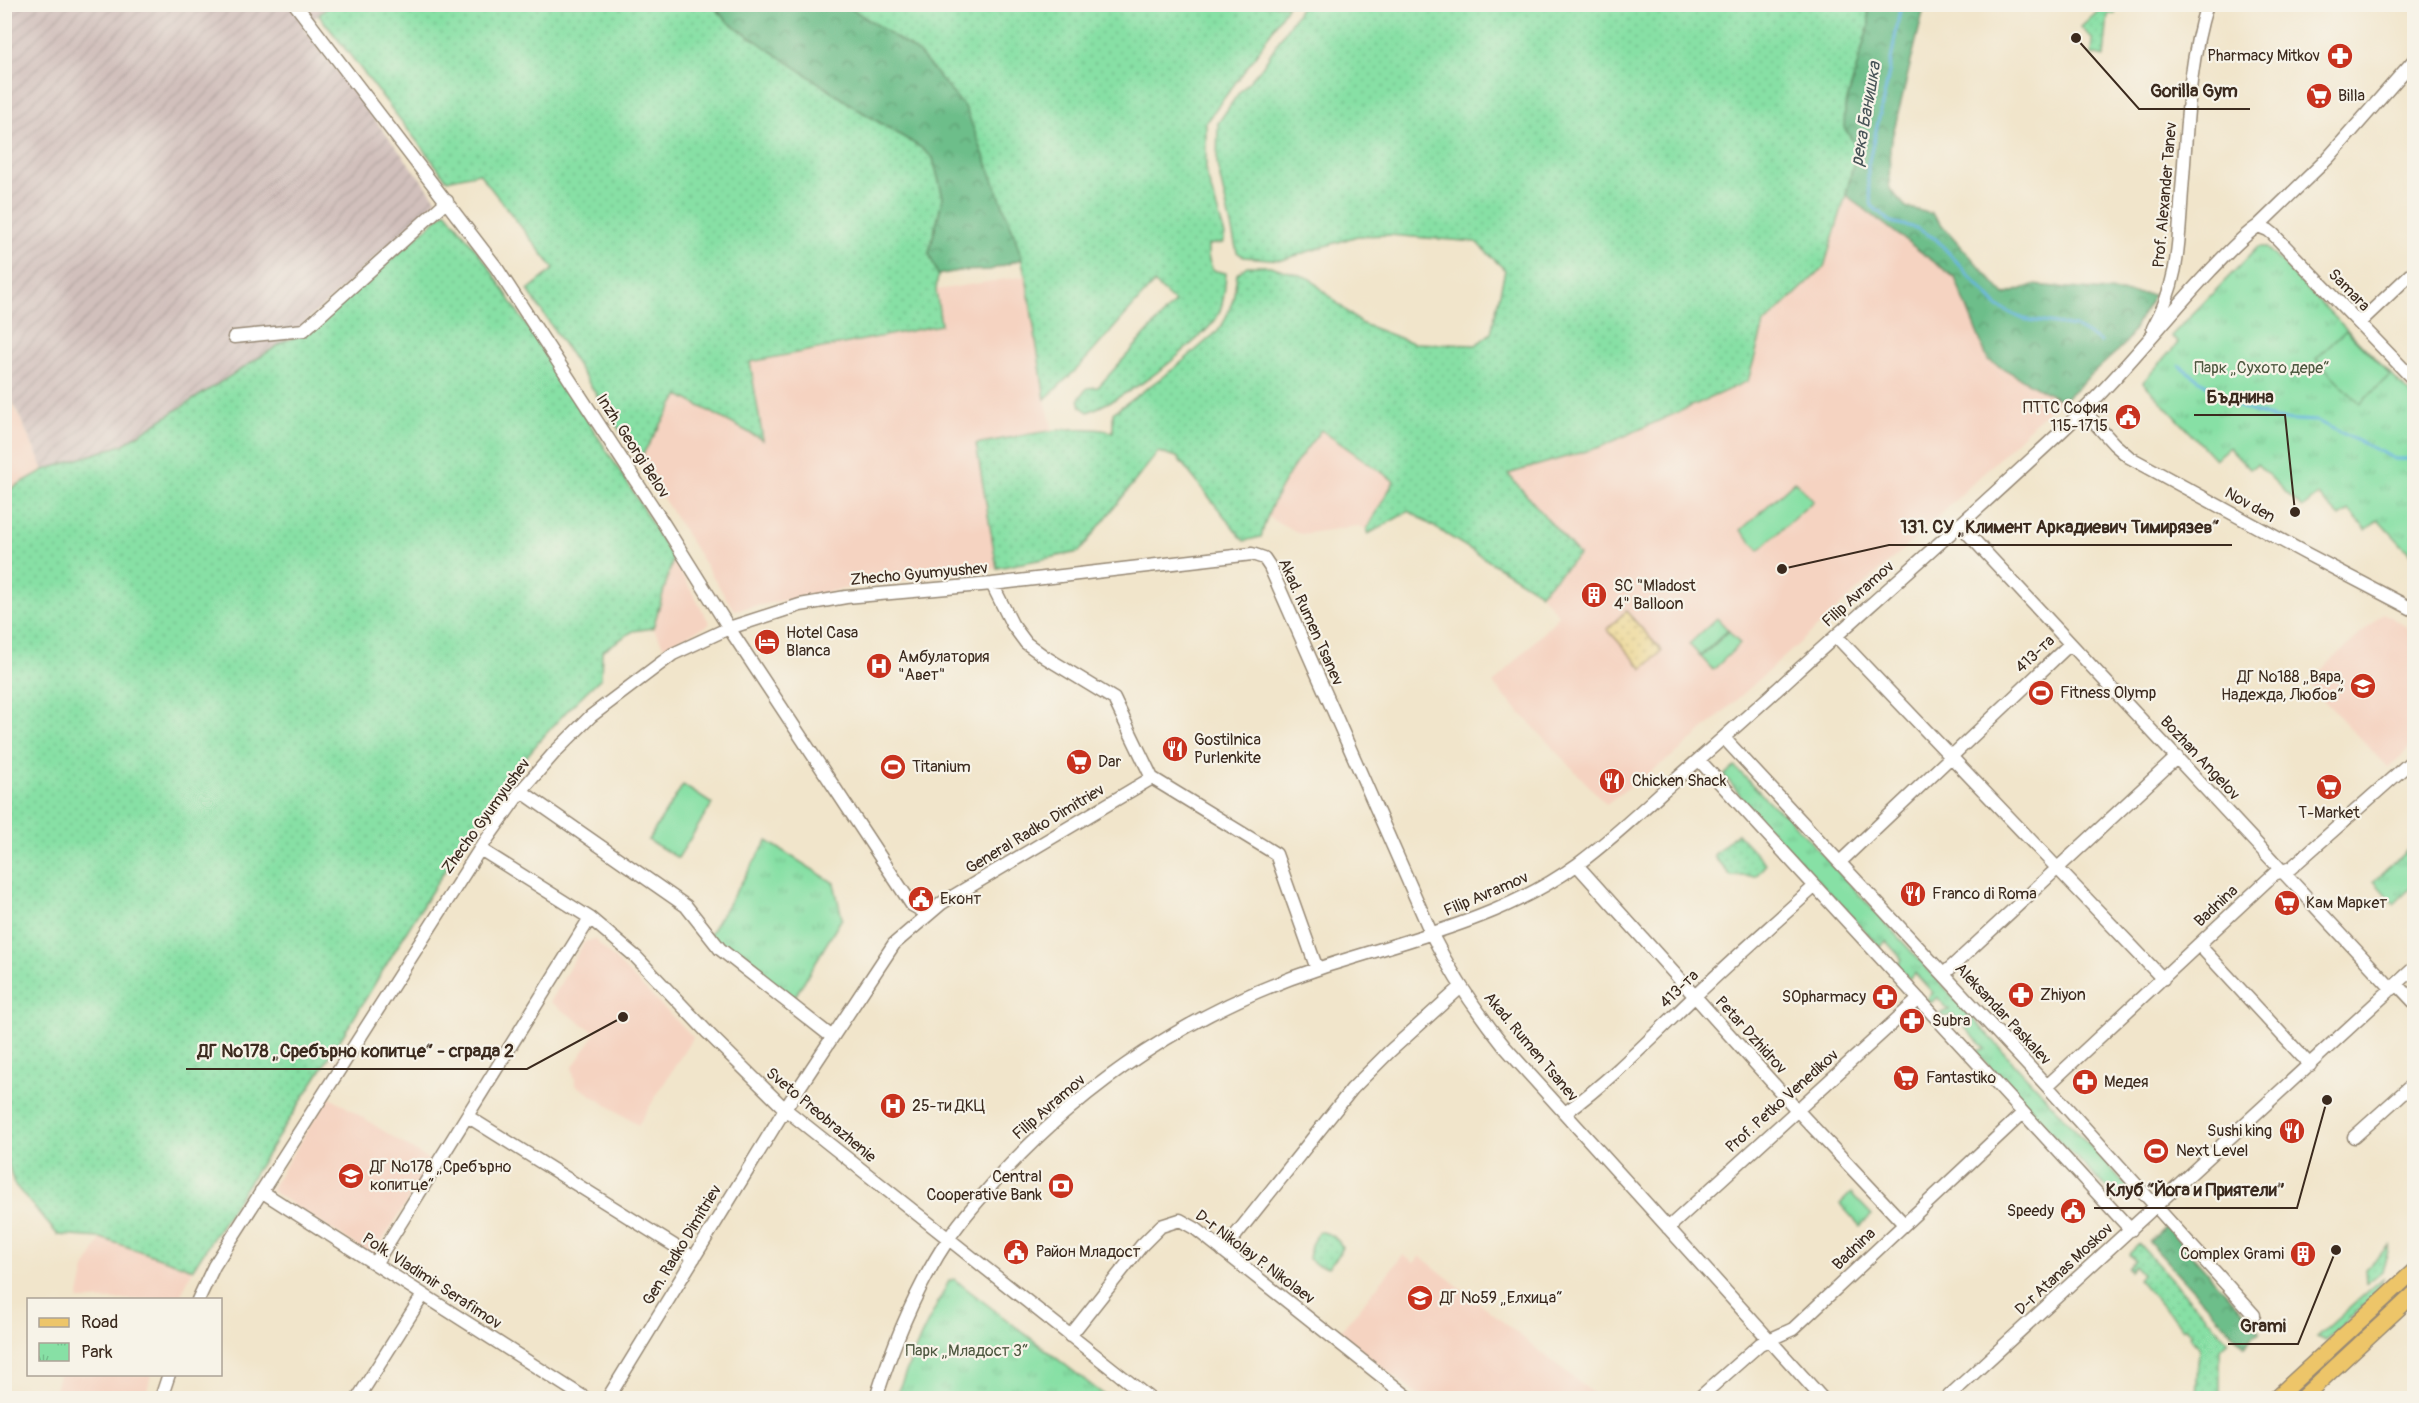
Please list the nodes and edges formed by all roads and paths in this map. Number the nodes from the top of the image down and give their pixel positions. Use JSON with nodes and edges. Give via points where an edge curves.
{"nodes":[{"id":1,"x":295,"y":4,"type":"edge"},
{"id":2,"x":2206,"y":4,"type":"edge"},
{"id":3,"x":2415,"y":60,"type":"edge"},
{"id":4,"x":447,"y":201,"type":"junction"},
{"id":5,"x":2258,"y":226,"type":"junction"},
{"id":6,"x":2177,"y":267,"type":"junction"},
{"id":7,"x":2415,"y":271,"type":"edge"},
{"id":8,"x":2200,"y":282,"type":"junction"},
{"id":9,"x":2359,"y":323,"type":"junction"},
{"id":10,"x":234,"y":337,"type":"dead end"},
{"id":11,"x":2142,"y":347,"type":"junction"},
{"id":12,"x":2415,"y":380,"type":"edge"},
{"id":13,"x":2083,"y":410,"type":"junction"},
{"id":14,"x":1959,"y":524,"type":"junction"},
{"id":15,"x":1264,"y":558,"type":"joint"},
{"id":16,"x":992,"y":584,"type":"junction"},
{"id":17,"x":2415,"y":610,"type":"edge"},
{"id":18,"x":729,"y":628,"type":"junction"},
{"id":19,"x":1836,"y":636,"type":"junction"},
{"id":20,"x":2070,"y":644,"type":"junction"},
{"id":21,"x":1724,"y":738,"type":"junction"},
{"id":22,"x":1952,"y":756,"type":"junction"},
{"id":23,"x":2177,"y":758,"type":"junction"},
{"id":24,"x":2415,"y":759,"type":"edge"},
{"id":25,"x":1699,"y":760,"type":"junction"},
{"id":26,"x":1152,"y":778,"type":"junction"},
{"id":27,"x":522,"y":791,"type":"junction"},
{"id":28,"x":480,"y":849,"type":"junction"},
{"id":29,"x":1840,"y":862,"type":"junction"},
{"id":30,"x":1577,"y":865,"type":"junction"},
{"id":31,"x":2058,"y":868,"type":"junction"},
{"id":32,"x":2283,"y":871,"type":"junction"},
{"id":33,"x":1815,"y":886,"type":"junction"},
{"id":34,"x":928,"y":914,"type":"junction"},
{"id":35,"x":590,"y":918,"type":"junction"},
{"id":36,"x":1431,"y":935,"type":"junction"},
{"id":37,"x":2199,"y":945,"type":"junction"},
{"id":38,"x":2415,"y":968,"type":"edge"},
{"id":39,"x":1317,"y":969,"type":"junction"},
{"id":40,"x":1944,"y":974,"type":"junction"},
{"id":41,"x":2163,"y":979,"type":"junction"},
{"id":42,"x":2395,"y":986,"type":"junction"},
{"id":43,"x":1461,"y":987,"type":"junction"},
{"id":44,"x":1694,"y":996,"type":"junction"},
{"id":45,"x":1919,"y":999,"type":"junction"},
{"id":46,"x":2415,"y":1002,"type":"edge"},
{"id":47,"x":832,"y":1037,"type":"junction"},
{"id":48,"x":2310,"y":1065,"type":"junction"},
{"id":49,"x":2415,"y":1083,"type":"edge"},
{"id":50,"x":2047,"y":1086,"type":"junction"},
{"id":51,"x":785,"y":1109,"type":"junction"},
{"id":52,"x":1797,"y":1110,"type":"junction"},
{"id":53,"x":1565,"y":1113,"type":"junction"},
{"id":54,"x":2024,"y":1113,"type":"junction"},
{"id":55,"x":467,"y":1116,"type":"junction"},
{"id":56,"x":2354,"y":1137,"type":"dead end"},
{"id":57,"x":261,"y":1191,"type":"junction"},
{"id":58,"x":2156,"y":1206,"type":"junction"},
{"id":59,"x":1904,"y":1224,"type":"junction"},
{"id":60,"x":1668,"y":1228,"type":"junction"},
{"id":61,"x":2131,"y":1230,"type":"junction"},
{"id":62,"x":947,"y":1240,"type":"junction"},
{"id":63,"x":1223,"y":1251,"type":"junction"},
{"id":64,"x":694,"y":1258,"type":"junction"},
{"id":65,"x":375,"y":1264,"type":"junction"},
{"id":66,"x":2415,"y":1271,"type":"edge"},
{"id":67,"x":2415,"y":1294,"type":"edge"},
{"id":68,"x":423,"y":1295,"type":"junction"},
{"id":69,"x":198,"y":1298,"type":"edge"},
{"id":70,"x":2254,"y":1315,"type":"dead end"},
{"id":71,"x":1070,"y":1336,"type":"junction"},
{"id":72,"x":1769,"y":1340,"type":"junction"},
{"id":73,"x":168,"y":1376,"type":"edge"},
{"id":74,"x":2288,"y":1387,"type":"junction"},
{"id":75,"x":161,"y":1398,"type":"edge"},
{"id":76,"x":358,"y":1398,"type":"edge"},
{"id":77,"x":585,"y":1398,"type":"edge"},
{"id":78,"x":608,"y":1398,"type":"edge"},
{"id":79,"x":876,"y":1398,"type":"edge"},
{"id":80,"x":1149,"y":1398,"type":"edge"},
{"id":81,"x":1409,"y":1398,"type":"edge"},
{"id":82,"x":1699,"y":1398,"type":"edge"},
{"id":83,"x":1822,"y":1398,"type":"edge"},
{"id":84,"x":1947,"y":1398,"type":"edge"},
{"id":85,"x":2276,"y":1398,"type":"edge"},
{"id":86,"x":2301,"y":1398,"type":"edge"}],
"edges":[{"from":1,"to":4,"type":"street","name":"Inzh. Georgi Belov"},
{"from":2,"to":6,"type":"street","name":"Prof. Alexander Tanev","via":[[2196,39],[2191,84]]},
{"from":3,"to":5,"type":"street","name":"Filip Avramov","via":[[2328,158]]},
{"from":4,"to":10,"type":"street","via":[[304,330]]},
{"from":4,"to":18,"type":"street","name":"Inzh. Georgi Belov","via":[[496,267]]},
{"from":5,"to":8,"type":"street","name":"Filip Avramov"},
{"from":5,"to":9,"type":"street","name":"Samara","via":[[2273,234]]},
{"from":6,"to":8,"type":"street","via":[[2182,284],[2192,286]]},
{"from":6,"to":11,"type":"street","name":"Prof. Alexander Tanev"},
{"from":7,"to":9,"type":"street"},
{"from":8,"to":11,"type":"street","name":"Filip Avramov"},
{"from":9,"to":12,"type":"street","name":"Samara"},
{"from":11,"to":13,"type":"street","name":"Filip Avramov"},
{"from":13,"to":14,"type":"street","name":"Filip Avramov"},
{"from":13,"to":17,"type":"street","name":"Nov den","via":[[2129,457]]},
{"from":14,"to":19,"type":"street","name":"Filip Avramov"},
{"from":14,"to":20,"type":"street","name":"Bozhan Angelov"},
{"from":15,"to":16,"type":"street","name":"Zhecho Gyumyushev","via":[[1252,554]]},
{"from":15,"to":36,"type":"street","name":"Akad. Rumen Tsanev"},
{"from":16,"to":18,"type":"street","name":"Zhecho Gyumyushev","via":[[846,597],[800,605]]},
{"from":16,"to":26,"type":"street","via":[[1026,643],[1114,699]]},
{"from":18,"to":27,"type":"street","name":"Zhecho Gyumyushev","via":[[673,654],[615,697],[555,752]]},
{"from":18,"to":34,"type":"street","name":"Inzh. Georgi Belov","via":[[912,905]]},
{"from":19,"to":21,"type":"street","name":"Filip Avramov"},
{"from":19,"to":22,"type":"street"},
{"from":20,"to":22,"type":"street","name":"413-та"},
{"from":20,"to":23,"type":"street","name":"Bozhan Angelov"},
{"from":21,"to":25,"type":"street","name":"Filip Avramov"},
{"from":21,"to":29,"type":"street","name":"Aleksandar Paskalev"},
{"from":22,"to":29,"type":"street","name":"413-та"},
{"from":22,"to":31,"type":"street"},
{"from":23,"to":31,"type":"street"},
{"from":23,"to":32,"type":"street","name":"Bozhan Angelov"},
{"from":24,"to":32,"type":"street","name":"Badnina"},
{"from":25,"to":30,"type":"street","name":"Filip Avramov"},
{"from":25,"to":33,"type":"street"},
{"from":26,"to":34,"type":"street","name":"General Radko Dimitriev"},
{"from":26,"to":39,"type":"street","via":[[1276,854]]},
{"from":27,"to":28,"type":"street","name":"Zhecho Gyumyushev"},
{"from":27,"to":47,"type":"street","via":[[686,906],[720,949]]},
{"from":28,"to":35,"type":"street","name":"Sveto Preobrazhenie"},
{"from":28,"to":57,"type":"street","name":"Zhecho Gyumyushev"},
{"from":29,"to":40,"type":"street","name":"Aleksandar Paskalev"},
{"from":30,"to":36,"type":"street","name":"Filip Avramov","via":[[1509,906]]},
{"from":30,"to":44,"type":"street","name":"Petar Dzhidrov"},
{"from":31,"to":40,"type":"street"},
{"from":31,"to":41,"type":"street"},
{"from":32,"to":37,"type":"street","name":"Badnina","via":[[2274,874]]},
{"from":32,"to":42,"type":"street","name":"Bozhan Angelov"},
{"from":33,"to":44,"type":"street","name":"413-та"},
{"from":33,"to":45,"type":"street"},
{"from":34,"to":47,"type":"street","name":"General Radko Dimitriev","via":[[894,944]]},
{"from":35,"to":51,"type":"street","name":"Sveto Preobrazhenie","via":[[636,957]]},
{"from":35,"to":55,"type":"street"},
{"from":36,"to":39,"type":"street","name":"Filip Avramov"},
{"from":36,"to":43,"type":"street","name":"Akad. Rumen Tsanev"},
{"from":37,"to":41,"type":"street","name":"Badnina"},
{"from":37,"to":48,"type":"street"},
{"from":38,"to":42,"type":"street","name":"D-r Atanas Moskov"},
{"from":39,"to":62,"type":"street","name":"Filip Avramov","via":[[1206,1015],[1108,1077],[1060,1115],[1020,1154]]},
{"from":40,"to":50,"type":"street","name":"Aleksandar Paskalev"},
{"from":41,"to":50,"type":"street","name":"Badnina"},
{"from":42,"to":46,"type":"street","name":"Bozhan Angelov"},
{"from":42,"to":48,"type":"street","name":"D-r Atanas Moskov"},
{"from":43,"to":53,"type":"street","name":"Akad. Rumen Tsanev","via":[[1504,1046]]},
{"from":43,"to":63,"type":"street","via":[[1352,1089]]},
{"from":44,"to":52,"type":"street","name":"Petar Dzhidrov"},
{"from":44,"to":53,"type":"street","name":"413-та","via":[[1634,1055]]},
{"from":45,"to":52,"type":"street","name":"Prof. Petko Venedikov"},
{"from":45,"to":54,"type":"street"},
{"from":47,"to":51,"type":"street","name":"General Radko Dimitriev"},
{"from":48,"to":58,"type":"street","name":"D-r Atanas Moskov"},
{"from":49,"to":56,"type":"street"},
{"from":50,"to":58,"type":"street","name":"Aleksandar Paskalev"},
{"from":51,"to":62,"type":"street","name":"Sveto Preobrazhenie"},
{"from":51,"to":64,"type":"street","name":"Gen. Radko Dimitriev"},
{"from":52,"to":59,"type":"street","name":"Petar Dzhidrov"},
{"from":52,"to":60,"type":"street","name":"Prof. Petko Venedikov"},
{"from":53,"to":60,"type":"street","name":"Akad. Rumen Tsanev"},
{"from":54,"to":59,"type":"street","name":"Badnina"},
{"from":54,"to":61,"type":"street"},
{"from":55,"to":64,"type":"street"},
{"from":55,"to":65,"type":"street"},
{"from":57,"to":65,"type":"street","name":"Polk. Vladimir Serafimov"},
{"from":57,"to":69,"type":"street","name":"Zhecho Gyumyushev"},
{"from":58,"to":61,"type":"street","name":"D-r Atanas Moskov"},
{"from":58,"to":70,"type":"street","name":"Aleksandar Paskalev"},
{"from":59,"to":72,"type":"street","name":"Badnina","via":[[1793,1329]]},
{"from":60,"to":72,"type":"street","name":"Akad. Rumen Tsanev"},
{"from":61,"to":84,"type":"street","name":"D-r Atanas Moskov"},
{"from":62,"to":71,"type":"street","name":"Sveto Preobrazhenie"},
{"from":62,"to":79,"type":"street","name":"Filip Avramov","via":[[915,1295]]},
{"from":63,"to":71,"type":"street","name":"D-r Nikolay P. Nikolaev","via":[[1180,1220],[1161,1226]]},
{"from":63,"to":81,"type":"street","name":"D-r Nikolay P. Nikolaev"},
{"from":64,"to":78,"type":"street","name":"Gen. Radko Dimitriev"},
{"from":65,"to":68,"type":"street","name":"Polk. Vladimir Serafimov"},
{"from":66,"to":74,"type":"main road"},
{"from":67,"to":86,"type":"main road"},
{"from":68,"to":76,"type":"street"},
{"from":68,"to":77,"type":"street","name":"Polk. Vladimir Serafimov"},
{"from":71,"to":80,"type":"street","name":"Sveto Preobrazhenie"},
{"from":72,"to":82,"type":"street","name":"Badnina"},
{"from":72,"to":83,"type":"street","name":"Akad. Rumen Tsanev"},
{"from":73,"to":75,"type":"street"},
{"from":74,"to":85,"type":"main road"},
{"from":74,"to":86,"type":"street"}]}
